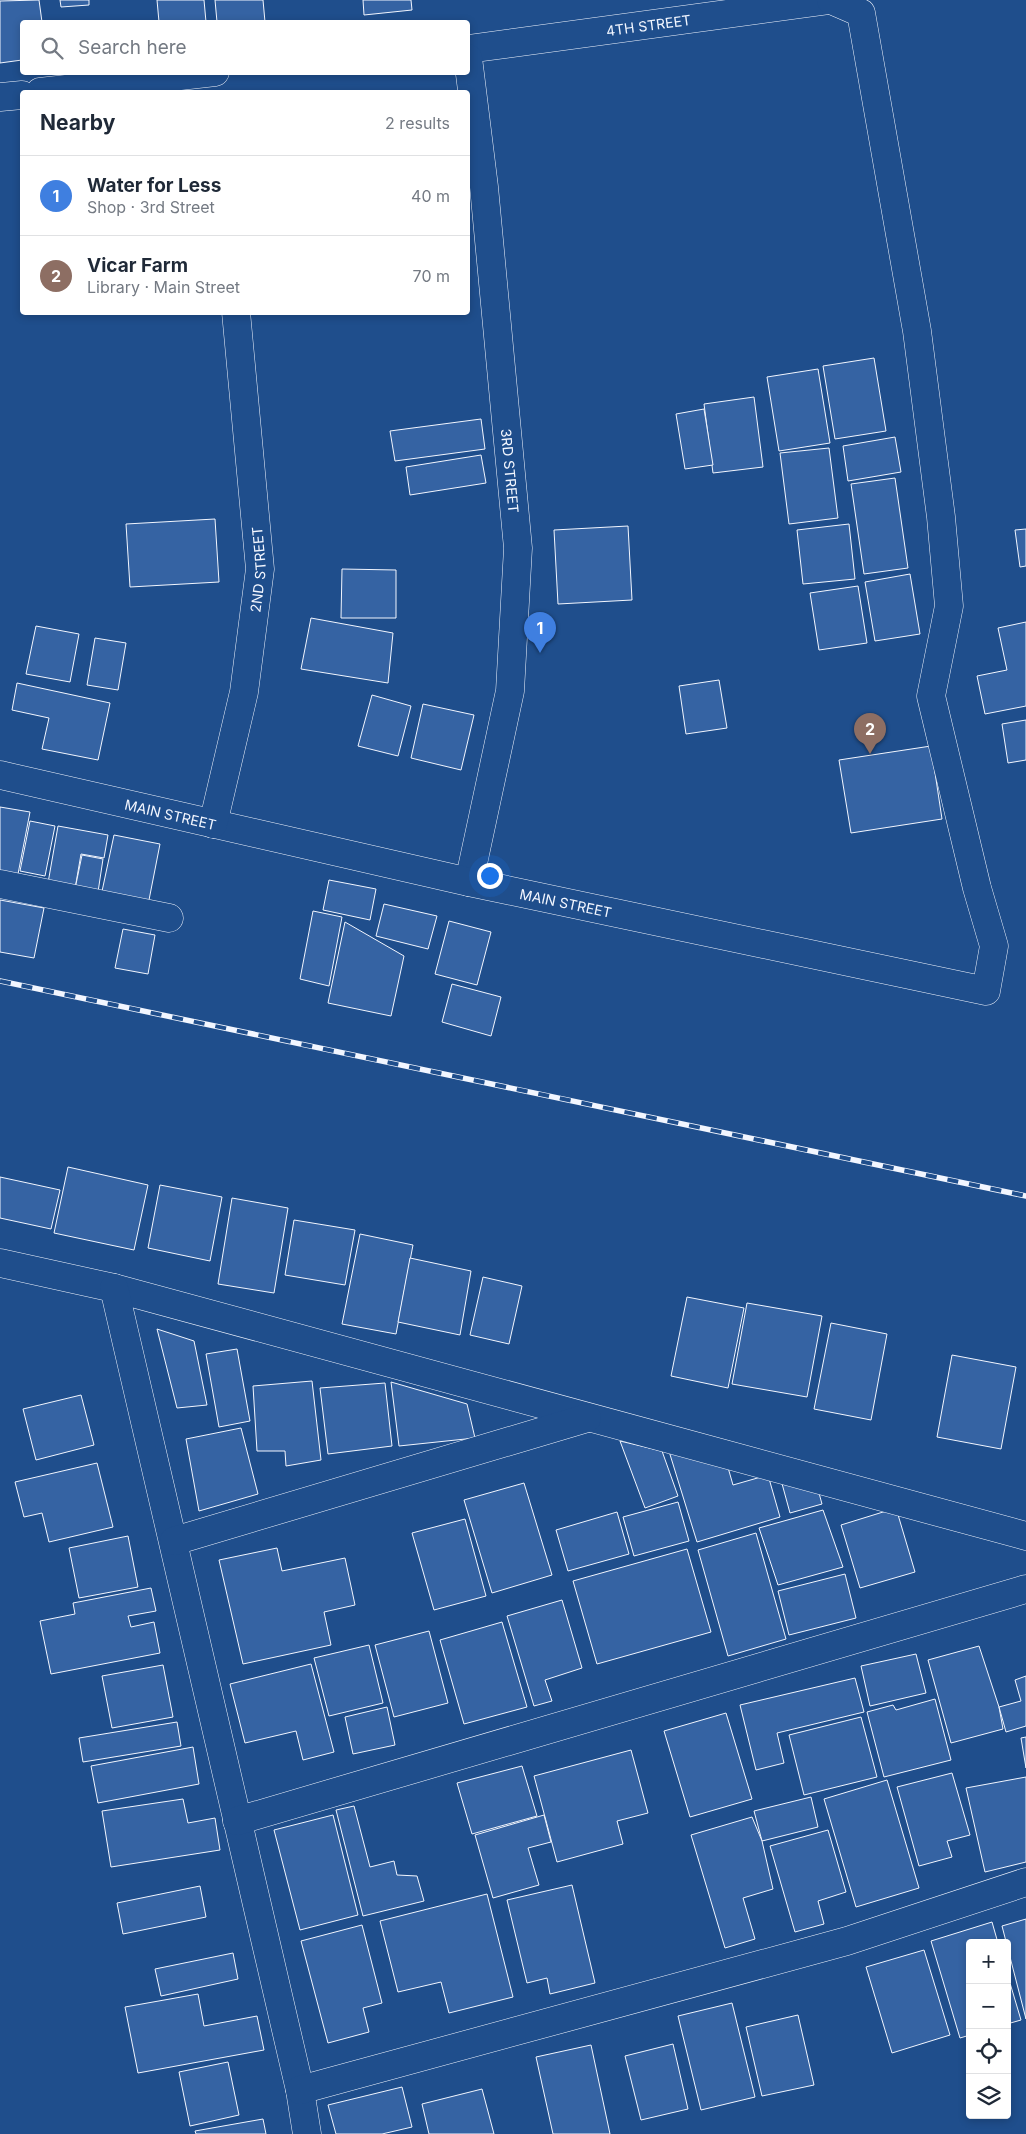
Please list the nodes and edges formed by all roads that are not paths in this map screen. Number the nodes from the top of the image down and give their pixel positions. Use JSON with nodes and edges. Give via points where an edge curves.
{"nodes":[{"id":1,"x":830,"y":0,"type":"edge"},
{"id":2,"x":470,"y":49,"type":"edge"},
{"id":3,"x":470,"y":74,"type":"edge"},
{"id":4,"x":193,"y":75,"type":"edge"},
{"id":5,"x":211,"y":75,"type":"edge"},
{"id":6,"x":58,"y":90,"type":"edge"},
{"id":7,"x":213,"y":90,"type":"edge"},
{"id":8,"x":20,"y":94,"type":"edge"},
{"id":9,"x":0,"y":97,"type":"edge"},
{"id":10,"x":236,"y":315,"type":"edge"},
{"id":11,"x":0,"y":775,"type":"edge"},
{"id":12,"x":213,"y":824,"type":"junction"},
{"id":13,"x":469,"y":882,"type":"junction"},
{"id":14,"x":0,"y":884,"type":"edge"},
{"id":15,"x":169,"y":918,"type":"dead end"},
{"id":16,"x":0,"y":1263,"type":"edge"},
{"id":17,"x":114,"y":1288,"type":"junction"},
{"id":18,"x":587,"y":1418,"type":"junction"},
{"id":19,"x":1026,"y":1536,"type":"edge"},
{"id":20,"x":174,"y":1541,"type":"junction"},
{"id":21,"x":1026,"y":1589,"type":"edge"},
{"id":22,"x":237,"y":1822,"type":"junction"},
{"id":23,"x":1026,"y":1882,"type":"edge"},
{"id":24,"x":300,"y":2090,"type":"junction"},
{"id":25,"x":307,"y":2134,"type":"edge"}],
"edges":[{"from":1,"to":2,"type":"street","name":"4TH STREET"},
{"from":1,"to":13,"type":"street","name":"MAIN STREET","via":[[861,13],[917,331],[950,606],[931,696],[994,946],[986,991]]},
{"from":3,"to":13,"type":"street","name":"3RD STREET","via":[[484,187],[518,548],[510,691]]},
{"from":4,"to":6,"type":"street"},
{"from":5,"to":7,"type":"street"},
{"from":8,"to":9,"type":"street"},
{"from":10,"to":12,"type":"street","name":"2ND STREET","via":[[260,569],[244,692]]},
{"from":11,"to":12,"type":"street","name":"MAIN STREET"},
{"from":12,"to":13,"type":"street","name":"MAIN STREET"},
{"from":14,"to":15,"type":"street"},
{"from":16,"to":17,"type":"street"},
{"from":17,"to":18,"type":"street"},
{"from":17,"to":20,"type":"street"},
{"from":18,"to":19,"type":"street"},
{"from":18,"to":20,"type":"street"},
{"from":20,"to":22,"type":"street"},
{"from":21,"to":22,"type":"street"},
{"from":22,"to":24,"type":"street"},
{"from":23,"to":24,"type":"street","via":[[846,1941]]},
{"from":24,"to":25,"type":"street"}]}
